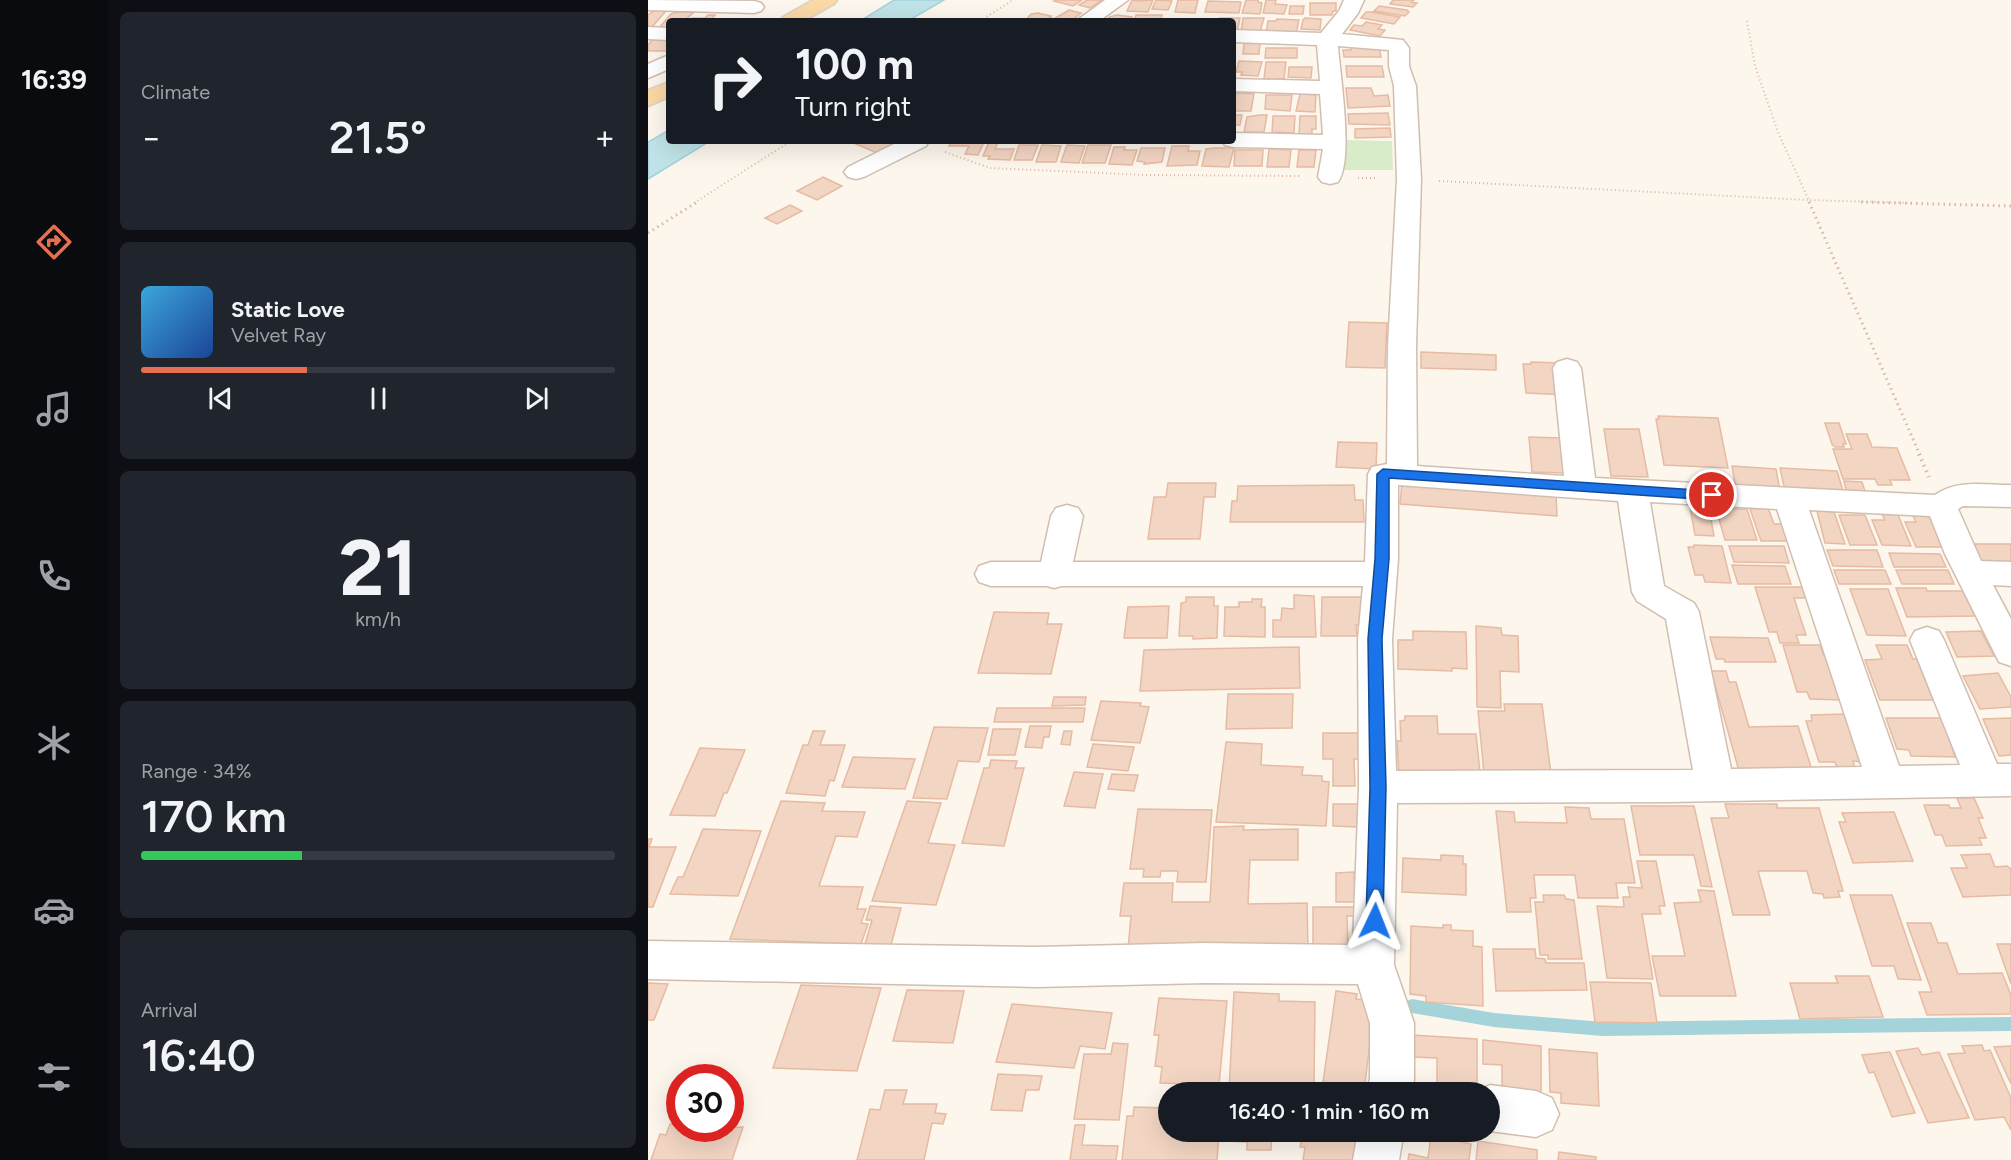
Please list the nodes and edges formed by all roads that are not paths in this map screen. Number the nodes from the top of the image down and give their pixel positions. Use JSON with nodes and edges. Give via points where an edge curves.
{"nodes":[{"id":1,"x":827,"y":0,"type":"edge"},
{"id":2,"x":1118,"y":0,"type":"edge"},
{"id":3,"x":1354,"y":0,"type":"edge"},
{"id":4,"x":761,"y":3,"type":"edge"},
{"id":5,"x":652,"y":4,"type":"edge"},
{"id":6,"x":733,"y":18,"type":"edge"},
{"id":7,"x":795,"y":18,"type":"edge"},
{"id":8,"x":1091,"y":18,"type":"edge"},
{"id":9,"x":648,"y":33,"type":"edge"},
{"id":10,"x":666,"y":34,"type":"edge"},
{"id":11,"x":1236,"y":36,"type":"edge"},
{"id":12,"x":1327,"y":39,"type":"junction"},
{"id":13,"x":666,"y":63,"type":"edge"},
{"id":14,"x":648,"y":72,"type":"edge"},
{"id":15,"x":1236,"y":86,"type":"edge"},
{"id":16,"x":1331,"y":88,"type":"junction"},
{"id":17,"x":666,"y":90,"type":"edge"},
{"id":18,"x":648,"y":99,"type":"edge"},
{"id":19,"x":1236,"y":140,"type":"edge"},
{"id":20,"x":1335,"y":142,"type":"junction"},
{"id":21,"x":912,"y":144,"type":"edge"},
{"id":22,"x":856,"y":172,"type":"dead end"},
{"id":23,"x":1330,"y":177,"type":"road end"},
{"id":24,"x":1567,"y":368,"type":"dead end"},
{"id":25,"x":1402,"y":475,"type":"junction"},
{"id":26,"x":1581,"y":487,"type":"junction"},
{"id":27,"x":1632,"y":491,"type":"junction"},
{"id":28,"x":2011,"y":496,"type":"edge"},
{"id":29,"x":1790,"y":500,"type":"junction"},
{"id":30,"x":1941,"y":506,"type":"junction"},
{"id":31,"x":1067,"y":516,"type":"dead end"},
{"id":32,"x":1970,"y":572,"type":"junction"},
{"id":33,"x":991,"y":574,"type":"dead end"},
{"id":34,"x":1379,"y":574,"type":"junction"},
{"id":35,"x":2011,"y":574,"type":"edge"},
{"id":36,"x":1054,"y":576,"type":"junction"},
{"id":37,"x":1927,"y":640,"type":"dead end"},
{"id":38,"x":2011,"y":653,"type":"edge"},
{"id":39,"x":1998,"y":780,"type":"edge"},
{"id":40,"x":1885,"y":781,"type":"junction"},
{"id":41,"x":1715,"y":785,"type":"junction"},
{"id":42,"x":1378,"y":787,"type":"junction"},
{"id":43,"x":648,"y":960,"type":"edge"},
{"id":44,"x":1373,"y":965,"type":"junction"},
{"id":45,"x":1391,"y":1082,"type":"edge"},
{"id":46,"x":1500,"y":1109,"type":"edge"},
{"id":47,"x":1536,"y":1114,"type":"dead end"},
{"id":48,"x":1379,"y":1142,"type":"edge"},
{"id":49,"x":1376,"y":1160,"type":"edge"}],
"edges":[{"from":1,"to":7,"type":"main road"},
{"from":2,"to":8,"type":"street"},
{"from":3,"to":12,"type":"street"},
{"from":4,"to":5,"type":"street"},
{"from":4,"to":6,"type":"street"},
{"from":9,"to":10,"type":"street"},
{"from":11,"to":12,"type":"street"},
{"from":12,"to":16,"type":"street"},
{"from":12,"to":25,"type":"street","via":[[1396,44],[1399,48],[1405,86],[1409,179],[1402,346]]},
{"from":13,"to":14,"type":"street"},
{"from":15,"to":16,"type":"street"},
{"from":16,"to":20,"type":"street"},
{"from":17,"to":18,"type":"main road"},
{"from":19,"to":20,"type":"street"},
{"from":20,"to":23,"type":"street"},
{"from":21,"to":22,"type":"street"},
{"from":24,"to":26,"type":"street"},
{"from":25,"to":26,"type":"street"},
{"from":25,"to":34,"type":"street","via":[[1383,474]]},
{"from":26,"to":27,"type":"street"},
{"from":27,"to":29,"type":"street"},
{"from":27,"to":41,"type":"street","via":[[1649,592],[1682,612]]},
{"from":28,"to":30,"type":"street","via":[[1956,495]]},
{"from":29,"to":30,"type":"street"},
{"from":29,"to":40,"type":"street"},
{"from":30,"to":32,"type":"street"},
{"from":31,"to":36,"type":"street"},
{"from":32,"to":35,"type":"street"},
{"from":32,"to":38,"type":"street"},
{"from":33,"to":36,"type":"street"},
{"from":34,"to":36,"type":"street"},
{"from":34,"to":42,"type":"street","via":[[1375,639]]},
{"from":37,"to":39,"type":"street"},
{"from":39,"to":40,"type":"street"},
{"from":40,"to":41,"type":"street"},
{"from":41,"to":42,"type":"street"},
{"from":42,"to":44,"type":"street"},
{"from":43,"to":44,"type":"street","via":[[1037,967]]},
{"from":44,"to":45,"type":"street","via":[[1392,1023]]},
{"from":46,"to":47,"type":"street"},
{"from":48,"to":49,"type":"street"}]}
